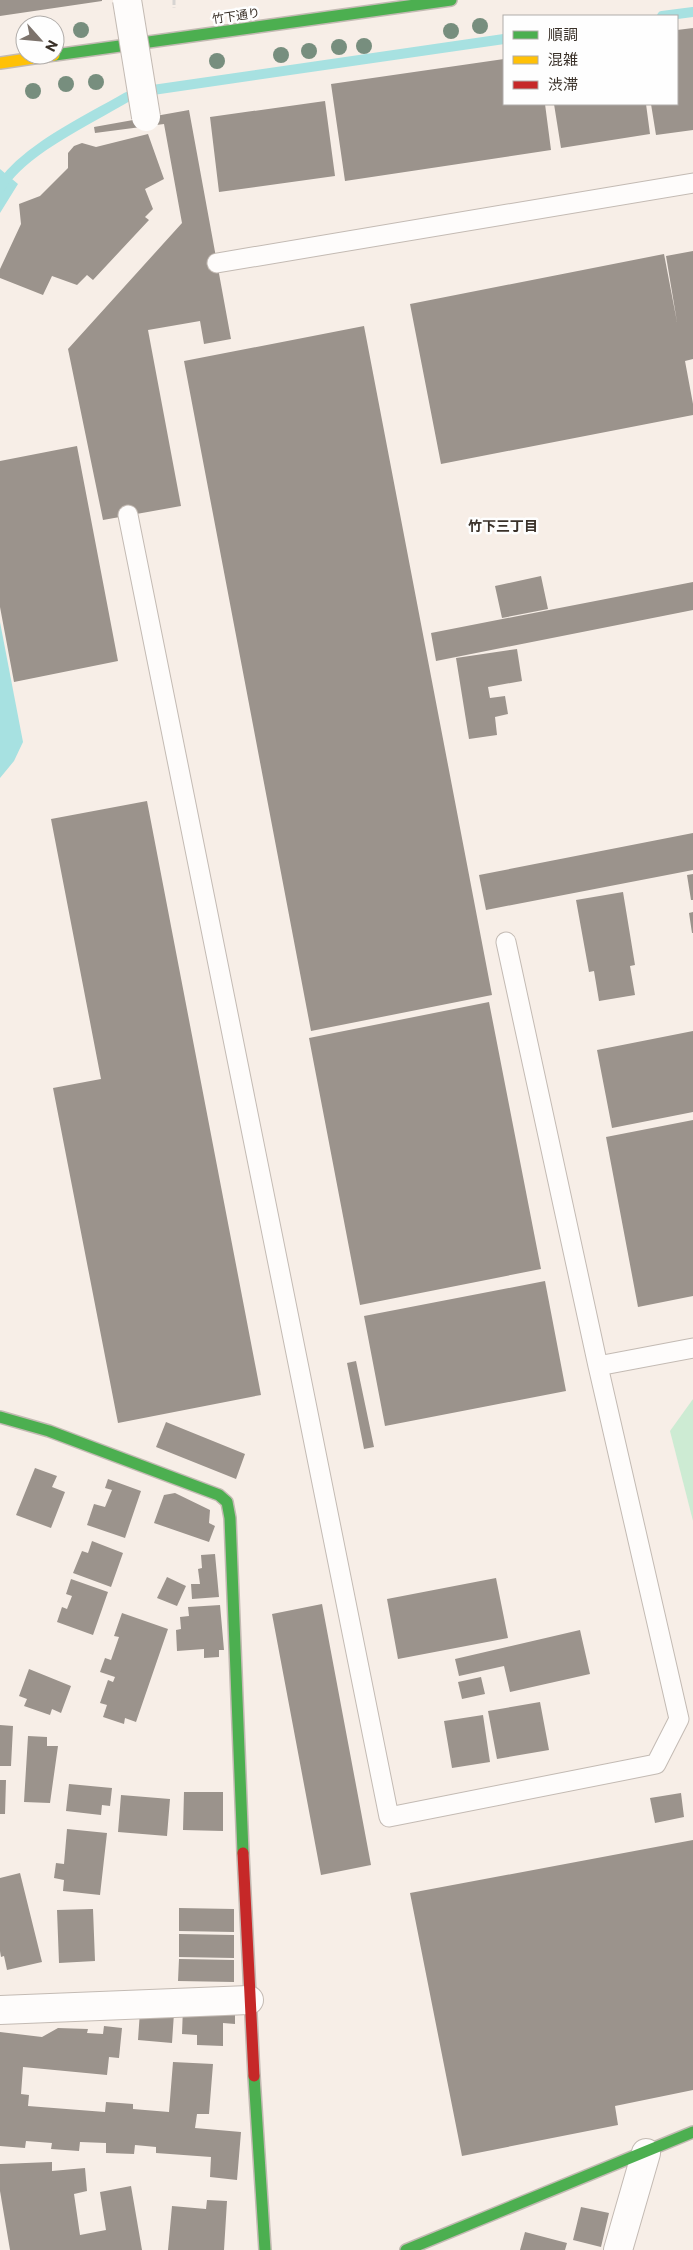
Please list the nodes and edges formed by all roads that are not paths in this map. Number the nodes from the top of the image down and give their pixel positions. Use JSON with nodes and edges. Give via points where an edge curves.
{"nodes":[{"id":1,"x":127,"y":0,"type":"edge"},
{"id":2,"x":451,"y":0,"type":"edge"},
{"id":3,"x":65,"y":54,"type":"edge"},
{"id":4,"x":15,"y":60,"type":"edge"},
{"id":5,"x":0,"y":62,"type":"edge"},
{"id":6,"x":146,"y":117,"type":"dead end"},
{"id":7,"x":693,"y":183,"type":"edge"},
{"id":8,"x":217,"y":263,"type":"dead end"},
{"id":9,"x":128,"y":515,"type":"dead end"},
{"id":10,"x":506,"y":942,"type":"dead end"},
{"id":11,"x":693,"y":1348,"type":"edge"},
{"id":12,"x":598,"y":1366,"type":"junction"},
{"id":13,"x":0,"y":1417,"type":"edge"},
{"id":14,"x":249,"y":2000,"type":"junction"},
{"id":15,"x":0,"y":2010,"type":"edge"},
{"id":16,"x":693,"y":2132,"type":"edge"},
{"id":17,"x":646,"y":2153,"type":"junction"},
{"id":18,"x":264,"y":2250,"type":"edge"},
{"id":19,"x":406,"y":2250,"type":"edge"},
{"id":20,"x":618,"y":2250,"type":"edge"}],
"edges":[{"from":1,"to":6,"type":"street","bridge":true},
{"from":2,"to":3,"type":"street","name":"竹下通り"},
{"from":4,"to":5,"type":"street","name":"竹下通り"},
{"from":7,"to":8,"type":"lane"},
{"from":9,"to":12,"type":"lane","via":[[389,1817],[656,1764],[679,1719]]},
{"from":10,"to":12,"type":"lane"},
{"from":11,"to":12,"type":"lane"},
{"from":13,"to":14,"type":"street","via":[[50,1430],[210,1492],[225,1499],[228,1505]]},
{"from":14,"to":15,"type":"street"},
{"from":14,"to":18,"type":"street"},
{"from":16,"to":17,"type":"street"},
{"from":17,"to":19,"type":"street"},
{"from":17,"to":20,"type":"street"}]}
